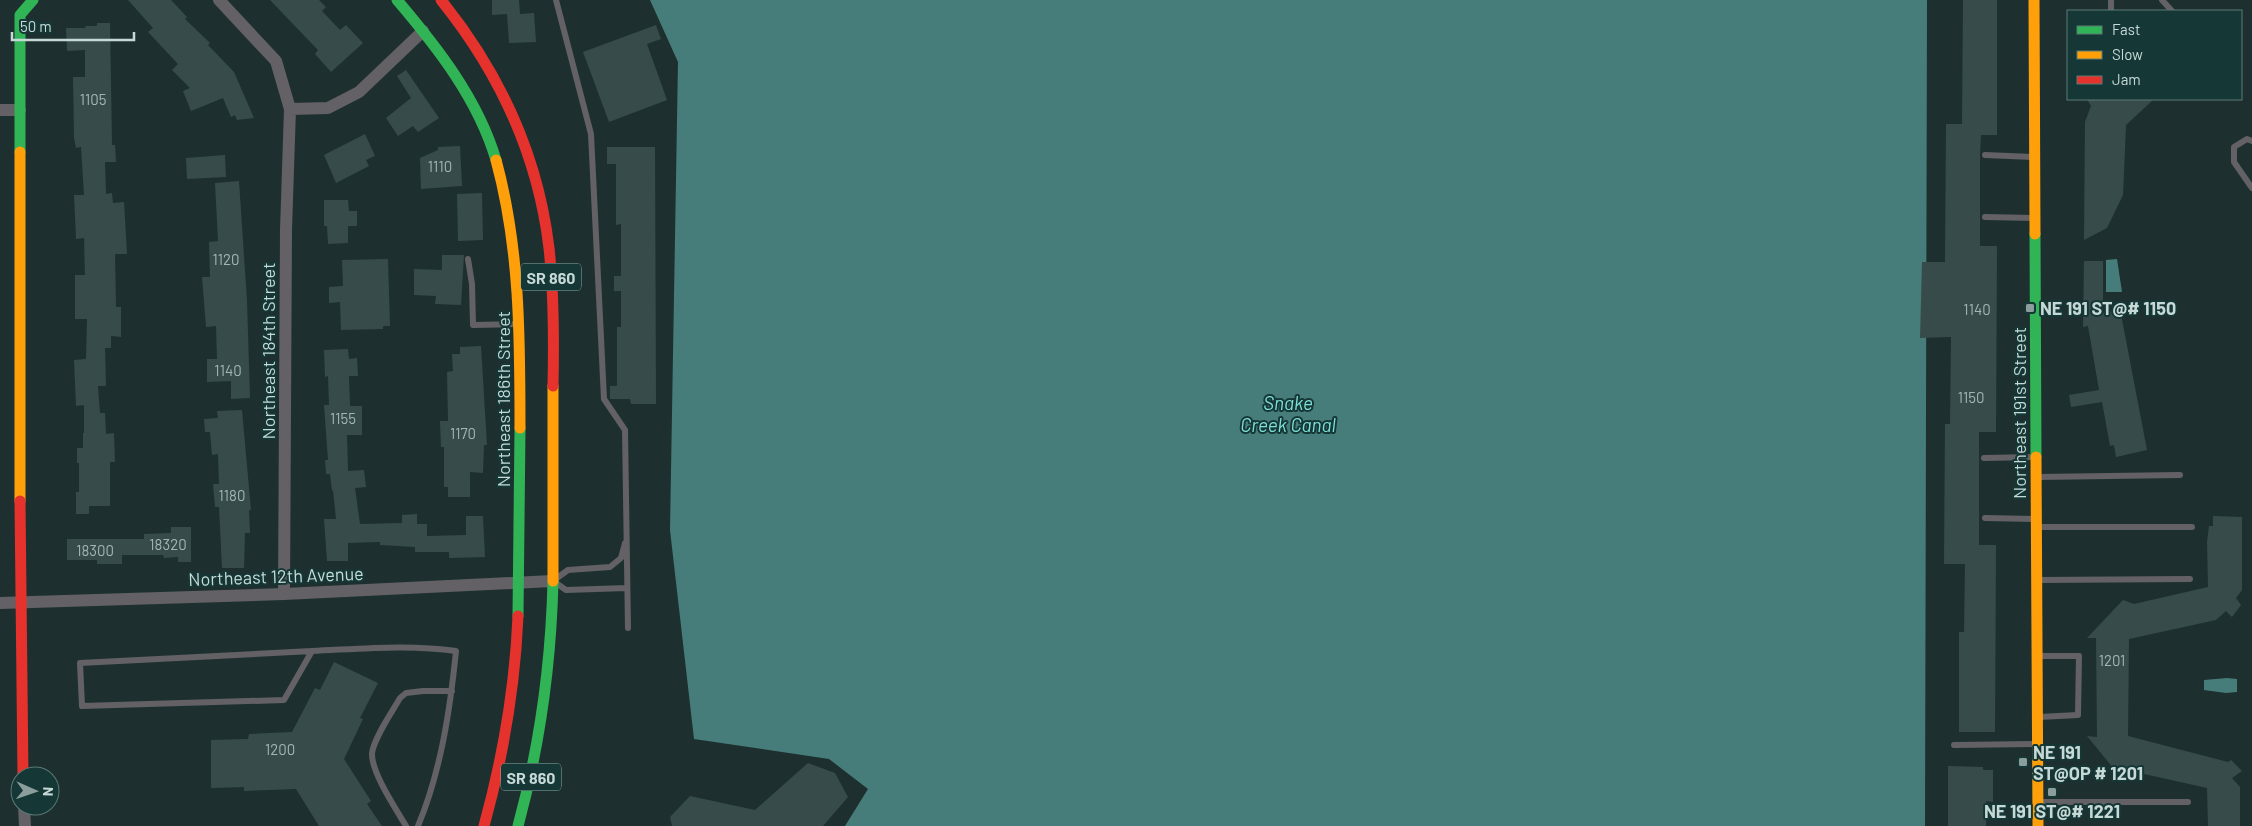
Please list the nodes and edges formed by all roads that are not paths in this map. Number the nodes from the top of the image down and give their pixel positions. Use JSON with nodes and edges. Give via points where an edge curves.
{"nodes":[{"id":1,"x":219,"y":0,"type":"edge"},
{"id":2,"x":397,"y":0,"type":"edge"},
{"id":3,"x":442,"y":0,"type":"edge"},
{"id":4,"x":556,"y":0,"type":"edge"},
{"id":5,"x":2034,"y":0,"type":"edge"},
{"id":6,"x":2162,"y":0,"type":"edge"},
{"id":7,"x":30,"y":2,"type":"edge"},
{"id":8,"x":2171,"y":10,"type":"edge"},
{"id":9,"x":423,"y":31,"type":"junction"},
{"id":10,"x":290,"y":109,"type":"junction"},
{"id":11,"x":0,"y":110,"type":"edge"},
{"id":12,"x":20,"y":110,"type":"junction"},
{"id":13,"x":2252,"y":141,"type":"edge"},
{"id":14,"x":1985,"y":155,"type":"dead end"},
{"id":15,"x":2035,"y":157,"type":"junction"},
{"id":16,"x":2252,"y":188,"type":"edge"},
{"id":17,"x":1985,"y":217,"type":"dead end"},
{"id":18,"x":2035,"y":218,"type":"junction"},
{"id":19,"x":468,"y":259,"type":"dead end"},
{"id":20,"x":520,"y":324,"type":"junction"},
{"id":21,"x":2036,"y":457,"type":"junction"},
{"id":22,"x":1984,"y":458,"type":"dead end"},
{"id":23,"x":2180,"y":475,"type":"dead end"},
{"id":24,"x":2036,"y":477,"type":"junction"},
{"id":25,"x":1985,"y":518,"type":"dead end"},
{"id":26,"x":2037,"y":523,"type":"junction"},
{"id":27,"x":2192,"y":527,"type":"dead end"},
{"id":28,"x":627,"y":537,"type":"junction"},
{"id":29,"x":2190,"y":579,"type":"dead end"},
{"id":30,"x":2037,"y":580,"type":"junction"},
{"id":31,"x":552,"y":581,"type":"junction"},
{"id":32,"x":520,"y":582,"type":"junction"},
{"id":33,"x":627,"y":588,"type":"junction"},
{"id":34,"x":284,"y":594,"type":"junction"},
{"id":35,"x":0,"y":603,"type":"edge"},
{"id":36,"x":20,"y":603,"type":"junction"},
{"id":37,"x":628,"y":628,"type":"dead end"},
{"id":38,"x":312,"y":651,"type":"junction"},
{"id":39,"x":2038,"y":656,"type":"junction"},
{"id":40,"x":452,"y":691,"type":"junction"},
{"id":41,"x":2038,"y":717,"type":"junction"},
{"id":42,"x":2038,"y":744,"type":"junction"},
{"id":43,"x":1954,"y":746,"type":"dead end"},
{"id":44,"x":23,"y":766,"type":"edge"},
{"id":45,"x":2038,"y":802,"type":"junction"},
{"id":46,"x":2188,"y":802,"type":"dead end"},
{"id":47,"x":406,"y":826,"type":"edge"},
{"id":48,"x":418,"y":826,"type":"edge"},
{"id":49,"x":484,"y":826,"type":"edge"},
{"id":50,"x":518,"y":826,"type":"edge"},
{"id":51,"x":2038,"y":826,"type":"edge"}],
"edges":[{"from":1,"to":10,"type":"street","name":"Northeast 184th Street","via":[[276,61]]},
{"from":2,"to":9,"type":"main road","name":"Northeast 186th Street","number":"SR 860"},
{"from":3,"to":31,"type":"main road","number":"SR 860","via":[[477,48],[503,95],[523,142],[544,216],[553,320]]},
{"from":4,"to":28,"type":"lane","via":[[591,134],[604,399],[625,430]]},
{"from":5,"to":15,"type":"main road","name":"Northeast 191st Street"},
{"from":6,"to":8,"type":"lane"},
{"from":7,"to":12,"type":"main road","via":[[20,15]]},
{"from":9,"to":10,"type":"street","via":[[360,92],[328,108]]},
{"from":9,"to":20,"type":"main road","name":"Northeast 186th Street","number":"SR 860","via":[[454,73],[487,135],[494,156],[516,248]]},
{"from":10,"to":34,"type":"street","name":"Northeast 184th Street","via":[[286,230]]},
{"from":11,"to":12,"type":"street"},
{"from":12,"to":36,"type":"main road"},
{"from":13,"to":16,"type":"lane","via":[[2247,140],[2234,147],[2234,162]]},
{"from":14,"to":15,"type":"lane"},
{"from":15,"to":18,"type":"main road","name":"Northeast 191st Street"},
{"from":17,"to":18,"type":"lane"},
{"from":18,"to":21,"type":"main road","name":"Northeast 191st Street"},
{"from":19,"to":20,"type":"lane","via":[[473,324]]},
{"from":20,"to":32,"type":"main road","name":"Northeast 186th Street","number":"SR 860"},
{"from":21,"to":22,"type":"lane"},
{"from":21,"to":24,"type":"main road","name":"Northeast 191st Street"},
{"from":23,"to":24,"type":"lane"},
{"from":24,"to":26,"type":"main road","name":"Northeast 191st Street"},
{"from":25,"to":26,"type":"lane"},
{"from":26,"to":27,"type":"lane"},
{"from":26,"to":30,"type":"main road","name":"Northeast 191st Street"},
{"from":28,"to":31,"type":"lane","via":[[620,558],[610,567],[568,570]]},
{"from":28,"to":33,"type":"lane"},
{"from":29,"to":30,"type":"lane"},
{"from":30,"to":39,"type":"main road","name":"Northeast 191st Street"},
{"from":31,"to":32,"type":"street","name":"Northeast 12th Avenue"},
{"from":31,"to":33,"type":"lane","via":[[566,590]]},
{"from":31,"to":50,"type":"main road","number":"SR 860","via":[[552,624],[545,700]]},
{"from":32,"to":34,"type":"street","name":"Northeast 12th Avenue"},
{"from":32,"to":49,"type":"main road","name":"Northeast 186th Street","number":"SR 860","via":[[518,653],[507,730]]},
{"from":33,"to":37,"type":"lane"},
{"from":34,"to":36,"type":"street","name":"Northeast 12th Avenue"},
{"from":35,"to":36,"type":"street","name":"Northeast 12th Avenue"},
{"from":36,"to":44,"type":"main road"},
{"from":38,"to":38,"type":"lane","via":[[80,663],[82,706],[284,700]]},
{"from":38,"to":40,"type":"lane","via":[[437,648],[456,651]]},
{"from":39,"to":41,"type":"main road","name":"Northeast 191st Street"},
{"from":39,"to":41,"type":"lane","via":[[2079,656],[2078,715]]},
{"from":40,"to":47,"type":"lane","via":[[406,693],[400,698],[372,751],[372,761]]},
{"from":40,"to":48,"type":"lane","via":[[450,712],[427,804]]},
{"from":41,"to":42,"type":"main road","name":"Northeast 191st Street"},
{"from":42,"to":43,"type":"lane"},
{"from":42,"to":45,"type":"main road","name":"Northeast 191st Street"},
{"from":45,"to":46,"type":"lane"},
{"from":45,"to":51,"type":"main road","name":"Northeast 191st Street"}]}
